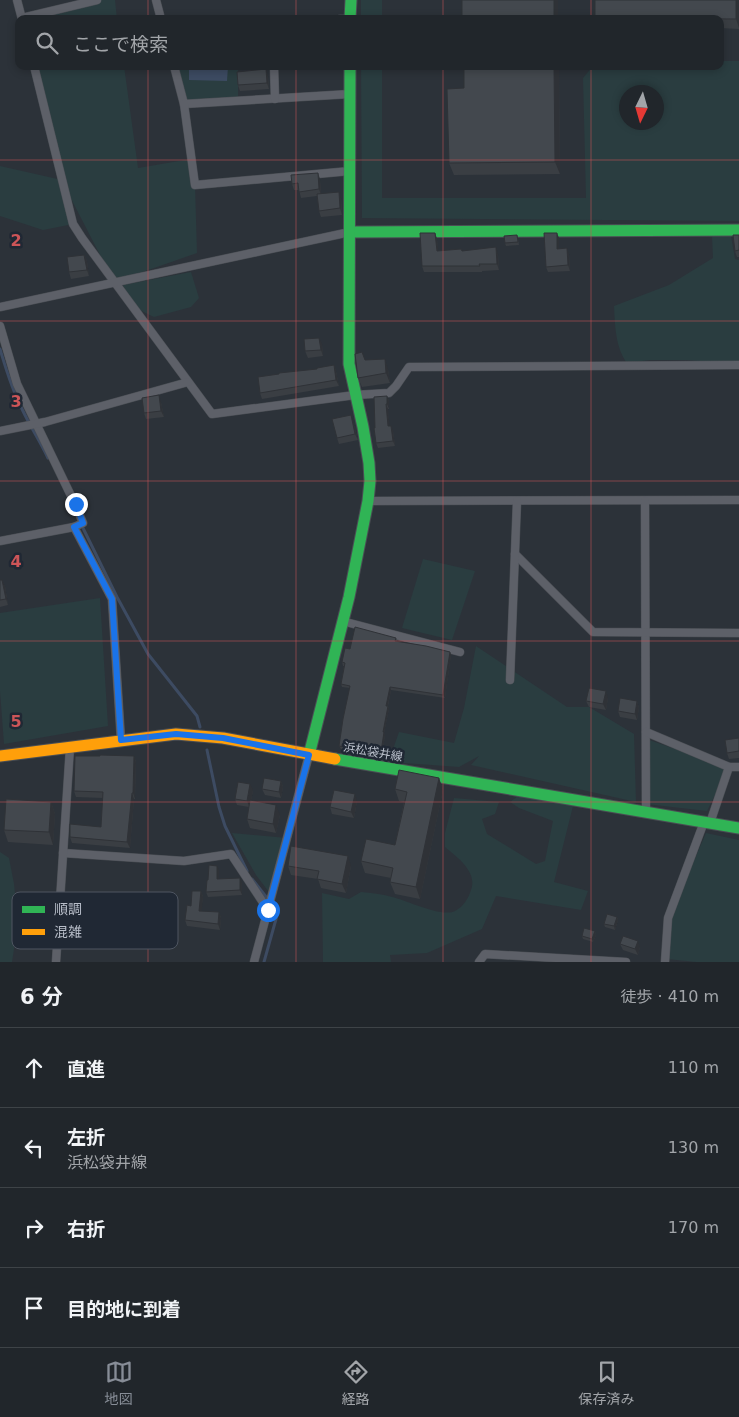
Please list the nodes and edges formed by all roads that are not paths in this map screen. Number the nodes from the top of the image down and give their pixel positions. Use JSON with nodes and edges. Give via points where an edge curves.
{"nodes":[{"id":1,"x":17,"y":0,"type":"edge"},
{"id":2,"x":97,"y":0,"type":"edge"},
{"id":3,"x":156,"y":0,"type":"edge"},
{"id":4,"x":350,"y":0,"type":"edge"},
{"id":5,"x":21,"y":15,"type":"edge"},
{"id":6,"x":38,"y":15,"type":"edge"},
{"id":7,"x":160,"y":15,"type":"edge"},
{"id":8,"x":350,"y":15,"type":"edge"},
{"id":9,"x":35,"y":70,"type":"edge"},
{"id":10,"x":175,"y":70,"type":"edge"},
{"id":11,"x":274,"y":70,"type":"edge"},
{"id":12,"x":350,"y":70,"type":"edge"},
{"id":13,"x":350,"y":94,"type":"junction"},
{"id":14,"x":275,"y":98,"type":"junction"},
{"id":15,"x":184,"y":104,"type":"junction"},
{"id":16,"x":350,"y":171,"type":"junction"},
{"id":17,"x":739,"y":230,"type":"edge"},
{"id":18,"x":350,"y":232,"type":"junction"},
{"id":19,"x":114,"y":282,"type":"junction"},
{"id":20,"x":0,"y":308,"type":"edge"},
{"id":21,"x":0,"y":326,"type":"edge"},
{"id":22,"x":739,"y":365,"type":"edge"},
{"id":23,"x":188,"y":382,"type":"junction"},
{"id":24,"x":355,"y":395,"type":"junction"},
{"id":25,"x":36,"y":424,"type":"junction"},
{"id":26,"x":0,"y":431,"type":"edge"},
{"id":27,"x":739,"y":500,"type":"edge"},
{"id":28,"x":368,"y":501,"type":"junction"},
{"id":29,"x":517,"y":501,"type":"junction"},
{"id":30,"x":645,"y":501,"type":"junction"},
{"id":31,"x":74,"y":526,"type":"junction"},
{"id":32,"x":0,"y":541,"type":"edge"},
{"id":33,"x":515,"y":554,"type":"junction"},
{"id":34,"x":342,"y":620,"type":"junction"},
{"id":35,"x":645,"y":632,"type":"junction"},
{"id":36,"x":739,"y":633,"type":"edge"},
{"id":37,"x":460,"y":652,"type":"dead end"},
{"id":38,"x":510,"y":680,"type":"dead end"},
{"id":39,"x":646,"y":732,"type":"junction"},
{"id":40,"x":121,"y":740,"type":"junction"},
{"id":41,"x":70,"y":747,"type":"junction"},
{"id":42,"x":309,"y":755,"type":"junction"},
{"id":43,"x":0,"y":756,"type":"edge"},
{"id":44,"x":729,"y":767,"type":"junction"},
{"id":45,"x":739,"y":767,"type":"edge"},
{"id":46,"x":646,"y":812,"type":"junction"},
{"id":47,"x":707,"y":823,"type":"junction"},
{"id":48,"x":739,"y":828,"type":"edge"},
{"id":49,"x":63,"y":853,"type":"junction"},
{"id":50,"x":60,"y":892,"type":"edge"},
{"id":51,"x":268,"y":910,"type":"junction"},
{"id":52,"x":57,"y":949,"type":"edge"},
{"id":53,"x":56,"y":962,"type":"edge"},
{"id":54,"x":254,"y":962,"type":"edge"},
{"id":55,"x":479,"y":962,"type":"edge"},
{"id":56,"x":626,"y":962,"type":"edge"},
{"id":57,"x":664,"y":962,"type":"edge"}],
"edges":[{"from":1,"to":5,"type":"street"},
{"from":2,"to":6,"type":"street"},
{"from":3,"to":7,"type":"street"},
{"from":4,"to":8,"type":"street"},
{"from":9,"to":19,"type":"street","via":[[73,224]]},
{"from":10,"to":15,"type":"street"},
{"from":11,"to":14,"type":"street"},
{"from":12,"to":13,"type":"street"},
{"from":13,"to":14,"type":"street"},
{"from":13,"to":16,"type":"street"},
{"from":14,"to":15,"type":"street"},
{"from":15,"to":16,"type":"street","via":[[195,185]]},
{"from":16,"to":18,"type":"street"},
{"from":17,"to":18,"type":"street"},
{"from":18,"to":19,"type":"street"},
{"from":18,"to":24,"type":"street","via":[[348,364]]},
{"from":19,"to":20,"type":"street"},
{"from":19,"to":23,"type":"street"},
{"from":21,"to":25,"type":"street","via":[[16,384]]},
{"from":22,"to":24,"type":"street","via":[[409,367],[389,393]]},
{"from":23,"to":24,"type":"street","via":[[212,414]]},
{"from":23,"to":25,"type":"street"},
{"from":24,"to":28,"type":"street","via":[[369,463]]},
{"from":25,"to":26,"type":"street"},
{"from":25,"to":31,"type":"street","via":[[76,504],[83,523]]},
{"from":27,"to":30,"type":"street"},
{"from":28,"to":29,"type":"street"},
{"from":28,"to":34,"type":"street"},
{"from":29,"to":30,"type":"street"},
{"from":29,"to":33,"type":"street"},
{"from":30,"to":35,"type":"street"},
{"from":31,"to":32,"type":"street"},
{"from":31,"to":40,"type":"street","via":[[112,599]]},
{"from":33,"to":35,"type":"street","via":[[592,632]]},
{"from":33,"to":38,"type":"street"},
{"from":34,"to":37,"type":"street"},
{"from":34,"to":42,"type":"street"},
{"from":35,"to":36,"type":"street"},
{"from":35,"to":39,"type":"street"},
{"from":39,"to":44,"type":"street"},
{"from":39,"to":46,"type":"street"},
{"from":40,"to":41,"type":"street","name":"浜松袋井線"},
{"from":40,"to":42,"type":"street","name":"浜松袋井線","via":[[176,734],[223,738]]},
{"from":41,"to":43,"type":"street","name":"浜松袋井線"},
{"from":41,"to":49,"type":"street"},
{"from":42,"to":46,"type":"street","name":"浜松袋井線"},
{"from":42,"to":51,"type":"street"},
{"from":44,"to":45,"type":"street"},
{"from":44,"to":47,"type":"street"},
{"from":46,"to":47,"type":"street","name":"浜松袋井線"},
{"from":47,"to":48,"type":"street","name":"浜松袋井線"},
{"from":47,"to":57,"type":"street","via":[[668,918]]},
{"from":49,"to":50,"type":"street"},
{"from":49,"to":51,"type":"street","via":[[184,861],[231,854]]},
{"from":51,"to":54,"type":"street"},
{"from":52,"to":53,"type":"street"},
{"from":55,"to":56,"type":"street","via":[[485,954]]}]}
